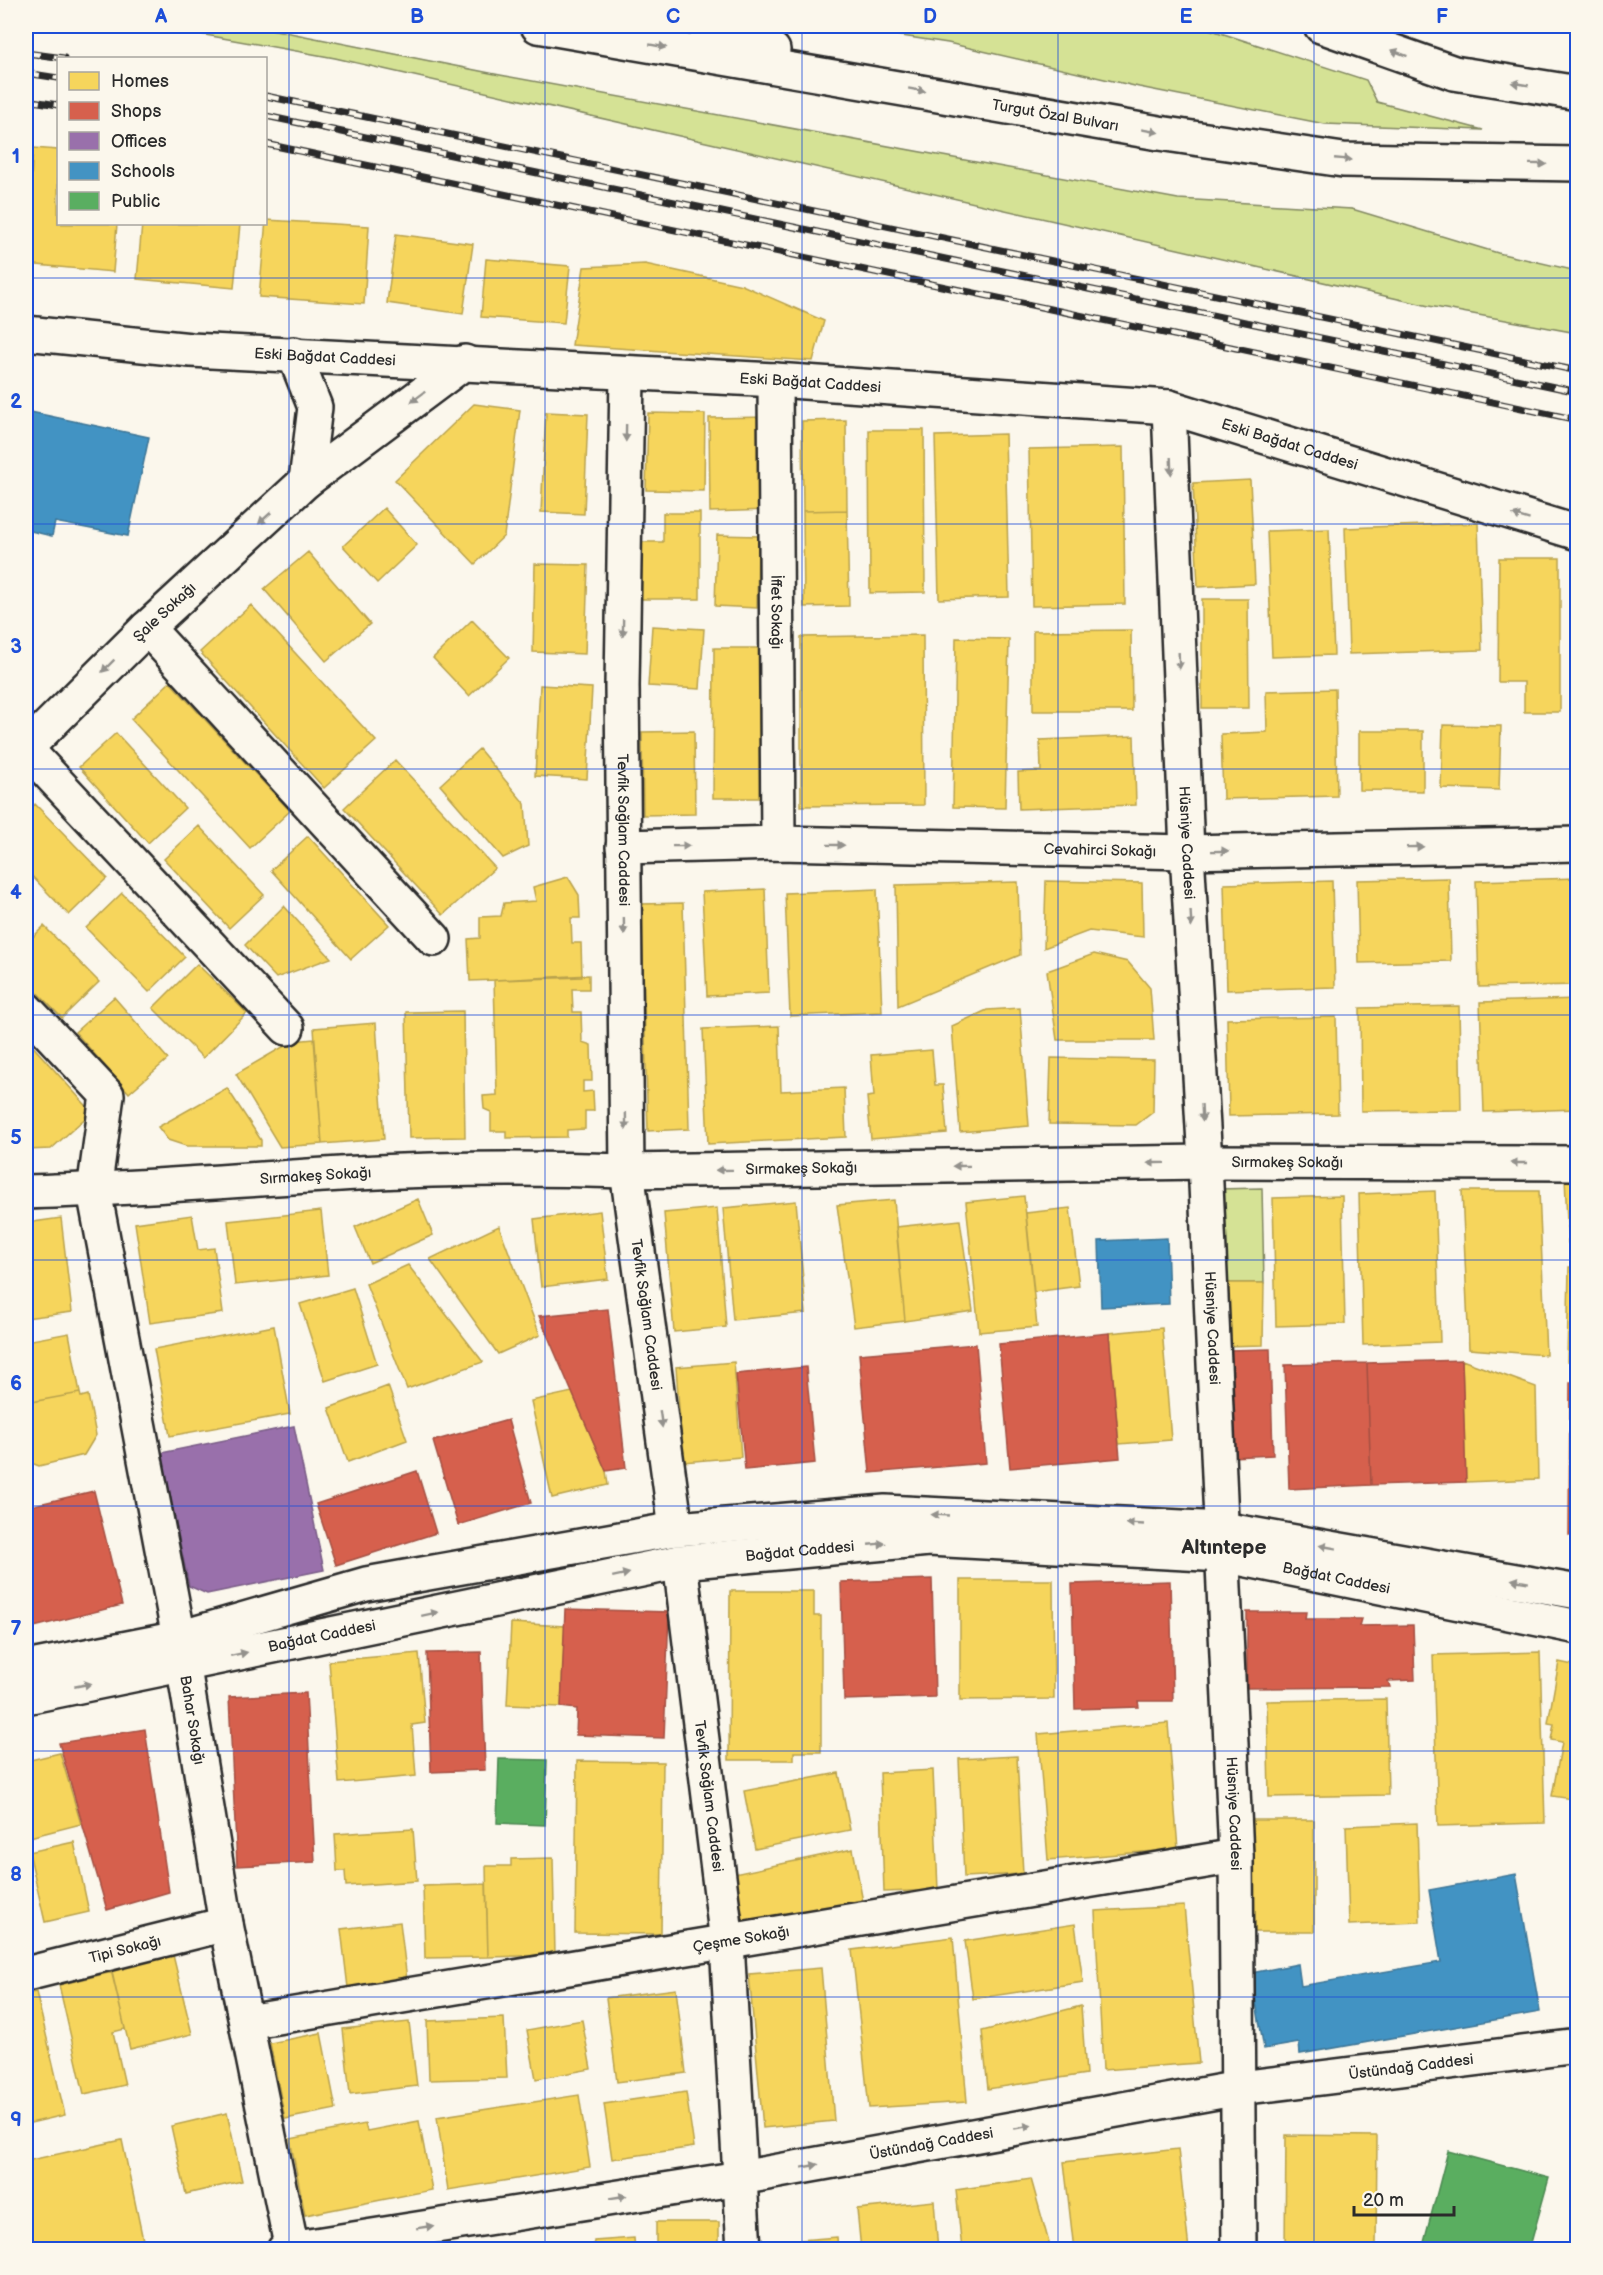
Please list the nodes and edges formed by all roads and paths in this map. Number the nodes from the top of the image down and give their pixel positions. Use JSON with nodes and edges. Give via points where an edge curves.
{"nodes":[{"id":1,"x":538,"y":26,"type":"edge"},
{"id":2,"x":704,"y":26,"type":"edge"},
{"id":3,"x":1322,"y":26,"type":"edge"},
{"id":4,"x":859,"y":80,"type":"junction"},
{"id":5,"x":1578,"y":93,"type":"edge"},
{"id":6,"x":1578,"y":165,"type":"edge"},
{"id":7,"x":26,"y":333,"type":"edge"},
{"id":8,"x":294,"y":354,"type":"junction"},
{"id":9,"x":465,"y":362,"type":"junction"},
{"id":10,"x":627,"y":374,"type":"junction"},
{"id":11,"x":775,"y":380,"type":"junction"},
{"id":12,"x":1169,"y":408,"type":"junction"},
{"id":13,"x":306,"y":481,"type":"junction"},
{"id":14,"x":1578,"y":533,"type":"edge"},
{"id":15,"x":147,"y":628,"type":"junction"},
{"id":16,"x":26,"y":748,"type":"edge"},
{"id":17,"x":778,"y":843,"type":"junction"},
{"id":18,"x":1578,"y":844,"type":"edge"},
{"id":19,"x":623,"y":847,"type":"junction"},
{"id":20,"x":1187,"y":852,"type":"junction"},
{"id":21,"x":434,"y":939,"type":"dead end"},
{"id":22,"x":26,"y":1009,"type":"edge"},
{"id":23,"x":286,"y":1028,"type":"dead end"},
{"id":24,"x":1205,"y":1162,"type":"junction"},
{"id":25,"x":1578,"y":1163,"type":"edge"},
{"id":26,"x":627,"y":1171,"type":"junction"},
{"id":27,"x":94,"y":1191,"type":"junction"},
{"id":28,"x":26,"y":1192,"type":"edge"},
{"id":29,"x":676,"y":1529,"type":"junction"},
{"id":30,"x":1222,"y":1542,"type":"junction"},
{"id":31,"x":680,"y":1562,"type":"junction"},
{"id":32,"x":1578,"y":1592,"type":"edge"},
{"id":33,"x":1578,"y":1627,"type":"edge"},
{"id":34,"x":181,"y":1652,"type":"junction"},
{"id":35,"x":26,"y":1668,"type":"edge"},
{"id":36,"x":26,"y":1697,"type":"edge"},
{"id":37,"x":1236,"y":1856,"type":"junction"},
{"id":38,"x":226,"y":1924,"type":"junction"},
{"id":39,"x":727,"y":1942,"type":"junction"},
{"id":40,"x":26,"y":1974,"type":"edge"},
{"id":41,"x":247,"y":2022,"type":"junction"},
{"id":42,"x":1578,"y":2046,"type":"edge"},
{"id":43,"x":1239,"y":2088,"type":"junction"},
{"id":44,"x":740,"y":2178,"type":"junction"},
{"id":45,"x":289,"y":2249,"type":"edge"},
{"id":46,"x":744,"y":2250,"type":"edge"},
{"id":47,"x":1239,"y":2250,"type":"edge"}],
"edges":[{"from":1,"to":4,"type":"main road","name":"Turgut Özal Bulvarı","one_way":true},
{"from":2,"to":4,"type":"main road"},
{"from":5,"to":3,"type":"main road","one_way":true,"via":[[1454,73]]},
{"from":4,"to":6,"type":"main road","name":"Turgut Özal Bulvarı","one_way":true,"via":[[1159,133],[1343,160]]},
{"from":7,"to":8,"type":"main road","name":"Eski Bağdat Caddesi","via":[[191,350]]},
{"from":8,"to":9,"type":"main road","name":"Eski Bağdat Caddesi"},
{"from":8,"to":13,"type":"main road","via":[[315,407]]},
{"from":9,"to":10,"type":"main road","name":"Eski Bağdat Caddesi"},
{"from":9,"to":13,"type":"main road","name":"Şale Sokağı","one_way":true},
{"from":10,"to":11,"type":"main road","name":"Eski Bağdat Caddesi"},
{"from":10,"to":19,"type":"main road","name":"Tevfik Sağlam Caddesi","one_way":true},
{"from":11,"to":12,"type":"main road","name":"Eski Bağdat Caddesi"},
{"from":11,"to":17,"type":"main road","name":"İffet Sokağı"},
{"from":14,"to":12,"type":"main road","name":"Eski Bağdat Caddesi","one_way":true},
{"from":12,"to":20,"type":"main road","name":"Hüsniye Caddesi","one_way":true},
{"from":13,"to":15,"type":"main road","name":"Şale Sokağı","one_way":true},
{"from":15,"to":16,"type":"main road","name":"Şale Sokağı","one_way":true},
{"from":15,"to":21,"type":"main road"},
{"from":16,"to":23,"type":"main road"},
{"from":19,"to":17,"type":"main road","name":"Cevahirci Sokağı","one_way":true},
{"from":17,"to":20,"type":"main road","name":"Cevahirci Sokağı","one_way":true},
{"from":20,"to":18,"type":"main road","name":"Cevahirci Sokağı","one_way":true},
{"from":19,"to":26,"type":"main road","name":"Tevfik Sağlam Caddesi","one_way":true},
{"from":20,"to":24,"type":"main road","name":"Hüsniye Caddesi","one_way":true},
{"from":22,"to":27,"type":"main road","name":"Bahar Sokağı","via":[[107,1095]]},
{"from":25,"to":24,"type":"main road","name":"Sırmakeş Sokağı","one_way":true},
{"from":24,"to":26,"type":"main road","name":"Sırmakeş Sokağı","one_way":true},
{"from":24,"to":30,"type":"main road","name":"Hüsniye Caddesi"},
{"from":26,"to":27,"type":"main road","name":"Sırmakeş Sokağı","via":[[531,1168],[370,1173]]},
{"from":26,"to":29,"type":"main road","name":"Tevfik Sağlam Caddesi","one_way":true},
{"from":27,"to":28,"type":"main road","name":"Sırmakeş Sokağı"},
{"from":27,"to":34,"type":"main road","name":"Bahar Sokağı"},
{"from":30,"to":29,"type":"main road","name":"Bağdat Caddesi","one_way":true,"via":[[885,1512]]},
{"from":29,"to":31,"type":"main road","name":"Tevfik Sağlam Caddesi"},
{"from":29,"to":34,"type":"main road","name":"Bağdat Caddesi","via":[[366,1584]]},
{"from":31,"to":30,"type":"main road","name":"Bağdat Caddesi","one_way":true,"via":[[929,1539]]},
{"from":32,"to":30,"type":"main road","name":"Bağdat Caddesi","one_way":true},
{"from":30,"to":33,"type":"main road","name":"Bağdat Caddesi"},
{"from":30,"to":37,"type":"main road","name":"Hüsniye Caddesi"},
{"from":34,"to":31,"type":"main road","name":"Bağdat Caddesi","one_way":true},
{"from":31,"to":39,"type":"main road","name":"Tevfik Sağlam Caddesi"},
{"from":34,"to":35,"type":"main road","name":"Bağdat Caddesi"},
{"from":36,"to":34,"type":"main road","name":"Bağdat Caddesi","one_way":true},
{"from":34,"to":38,"type":"main road","name":"Bahar Sokağı"},
{"from":37,"to":39,"type":"main road","name":"Çeşme Sokağı"},
{"from":37,"to":43,"type":"main road","name":"Hüsniye Caddesi"},
{"from":38,"to":40,"type":"main road","name":"Tipi Sokağı"},
{"from":38,"to":41,"type":"main road","name":"Bahar Sokağı"},
{"from":39,"to":41,"type":"main road","name":"Çeşme Sokağı"},
{"from":39,"to":44,"type":"main road","name":"Tevfik Sağlam Caddesi"},
{"from":41,"to":45,"type":"main road","name":"Bahar Sokağı"},
{"from":42,"to":43,"type":"main road","name":"Üstündağ Caddesi"},
{"from":44,"to":43,"type":"main road","name":"Üstündağ Caddesi","one_way":true},
{"from":43,"to":47,"type":"main road","name":"Hüsniye Caddesi"},
{"from":45,"to":44,"type":"main road","name":"Üstündağ Caddesi","one_way":true},
{"from":44,"to":46,"type":"main road","name":"Tevfik Sağlam Caddesi"}]}
